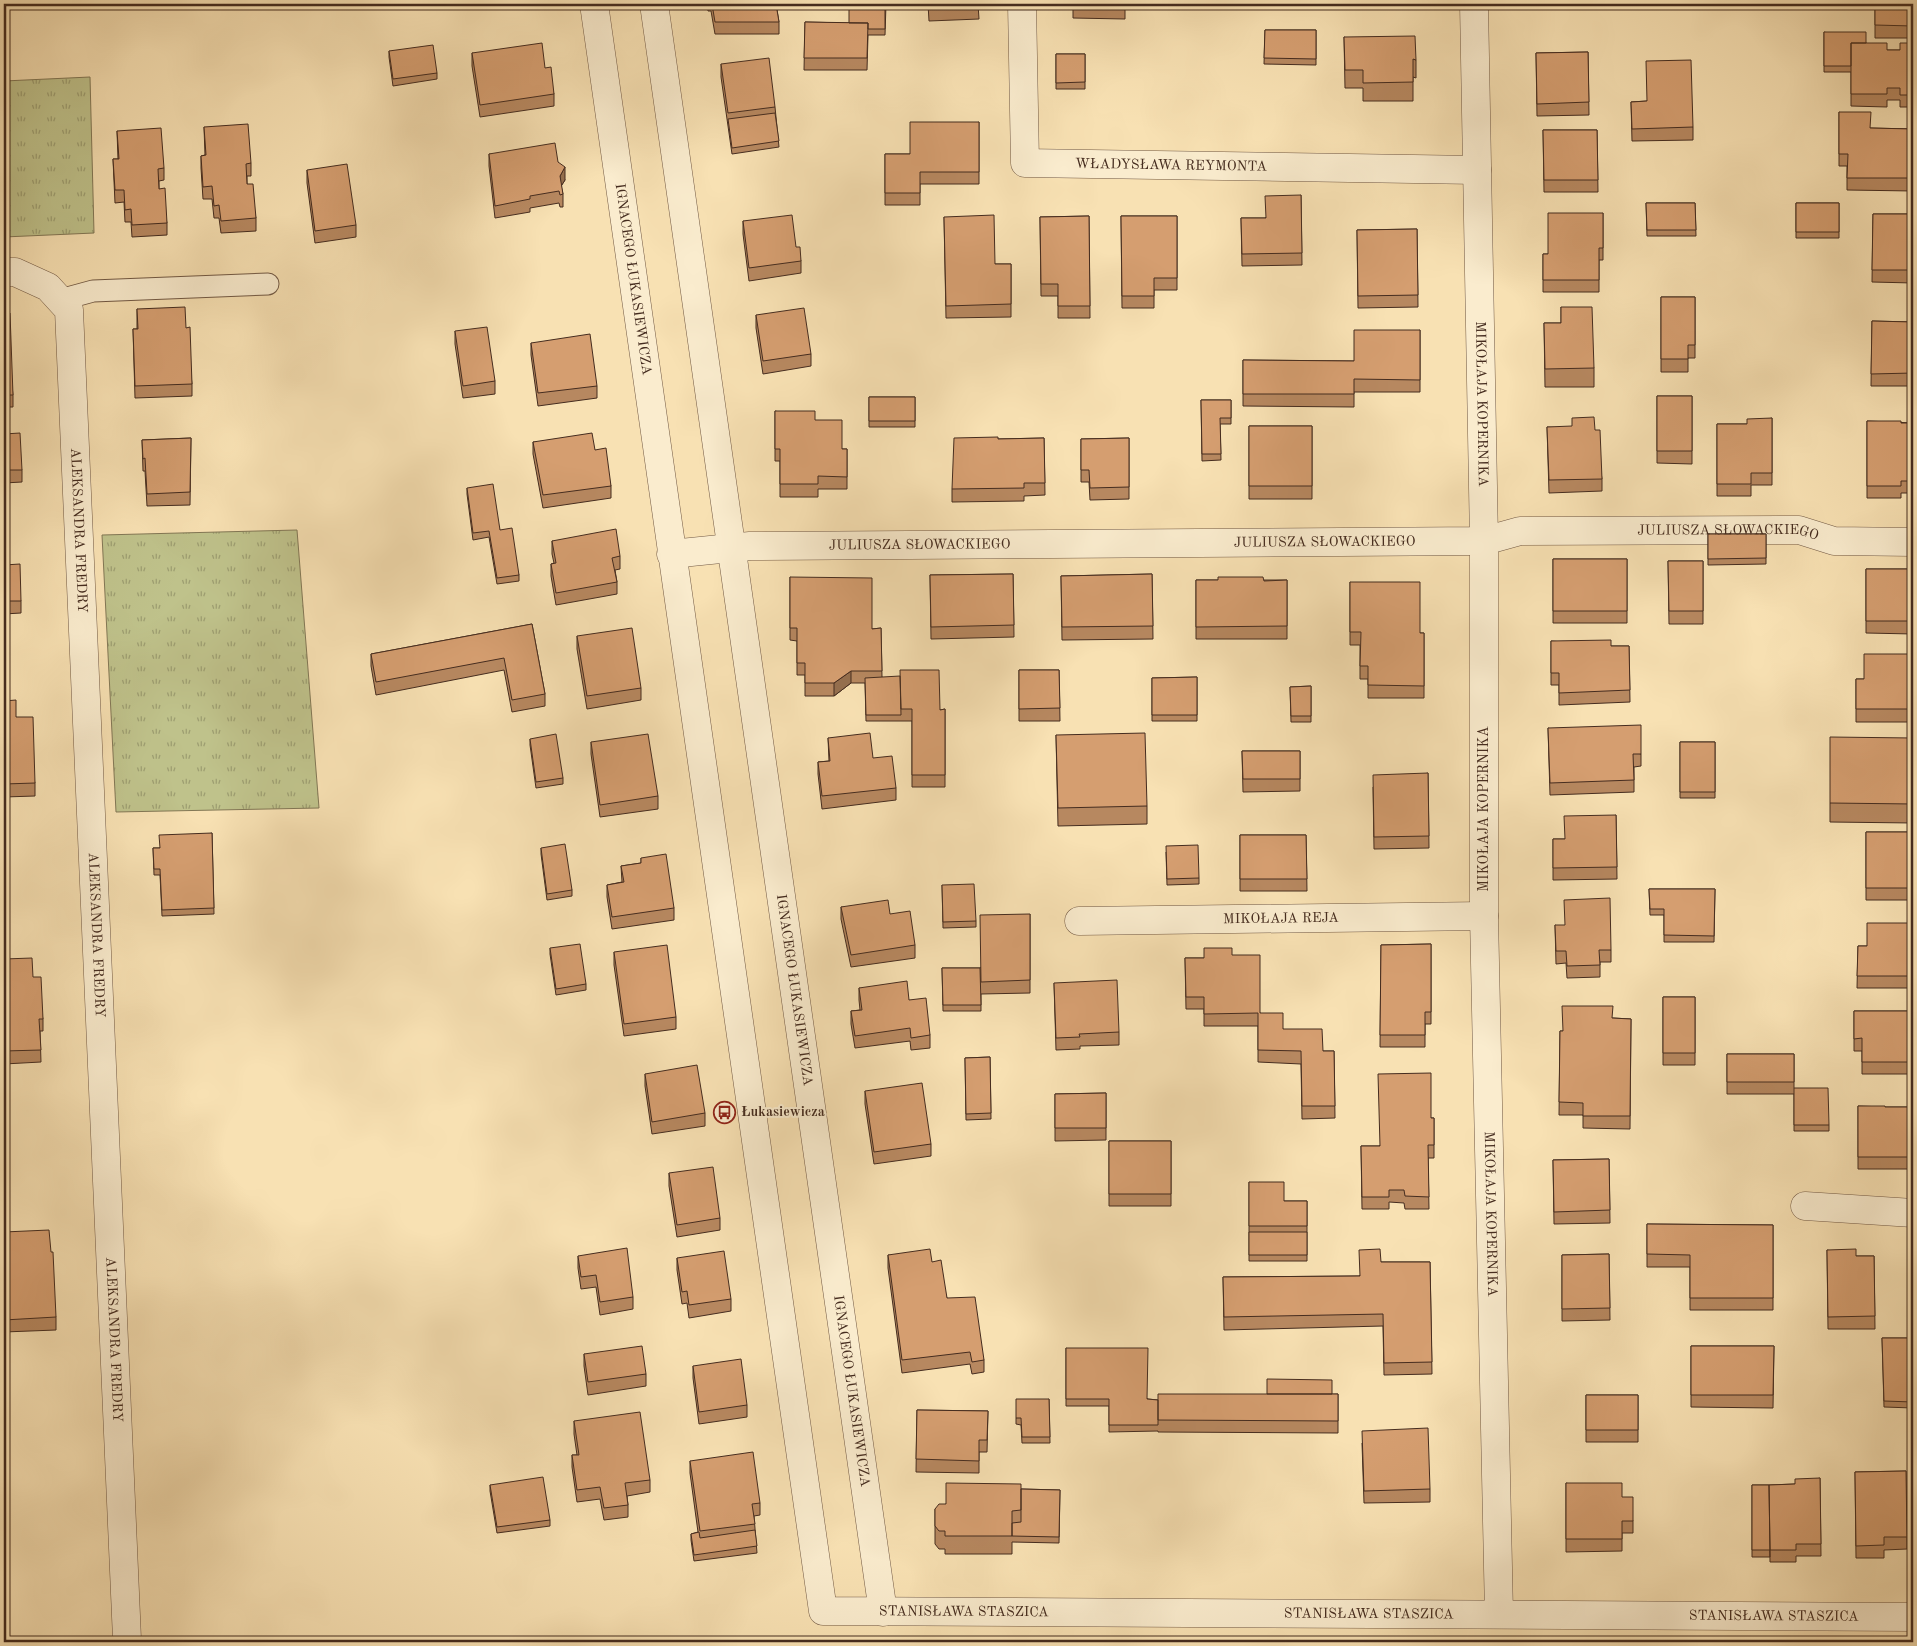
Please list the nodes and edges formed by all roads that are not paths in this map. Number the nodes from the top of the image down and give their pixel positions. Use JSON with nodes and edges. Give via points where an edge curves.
{"nodes":[{"id":1,"x":594,"y":4,"type":"edge"},
{"id":2,"x":654,"y":4,"type":"edge"},
{"id":3,"x":1022,"y":4,"type":"edge"},
{"id":4,"x":1474,"y":4,"type":"edge"},
{"id":5,"x":1477,"y":170,"type":"junction"},
{"id":6,"x":4,"y":272,"type":"edge"},
{"id":7,"x":268,"y":284,"type":"dead end"},
{"id":8,"x":60,"y":300,"type":"junction"},
{"id":9,"x":1484,"y":541,"type":"junction"},
{"id":10,"x":1913,"y":542,"type":"edge"},
{"id":11,"x":732,"y":547,"type":"junction"},
{"id":12,"x":672,"y":554,"type":"junction"},
{"id":13,"x":1484,"y":916,"type":"junction"},
{"id":14,"x":1079,"y":921,"type":"dead end"},
{"id":15,"x":1805,"y":1206,"type":"dead end"},
{"id":16,"x":1913,"y":1213,"type":"edge"},
{"id":17,"x":822,"y":1611,"type":"joint"},
{"id":18,"x":882,"y":1612,"type":"junction"},
{"id":19,"x":1499,"y":1614,"type":"junction"},
{"id":20,"x":1913,"y":1617,"type":"edge"},
{"id":21,"x":126,"y":1639,"type":"dead end"}],
"edges":[{"from":1,"to":12,"type":"street","name":"IGNACEGO ŁUKASIEWICZA"},
{"from":2,"to":11,"type":"street","name":"IGNACEGO ŁUKASIEWICZA"},
{"from":3,"to":5,"type":"street","name":"WŁADYSŁAWA REYMONTA","via":[[1025,163]]},
{"from":4,"to":5,"type":"street","name":"MIKOŁAJA KOPERNIKA"},
{"from":5,"to":9,"type":"street","name":"MIKOŁAJA KOPERNIKA"},
{"from":6,"to":8,"type":"street","name":"ALEKSANDRA FREDRY","via":[[15,272],[48,287]]},
{"from":7,"to":8,"type":"lane","via":[[93,291]]},
{"from":8,"to":21,"type":"street","name":"ALEKSANDRA FREDRY","via":[[69,310]]},
{"from":9,"to":10,"type":"street","name":"JULIUSZA SŁOWACKIEGO","via":[[1520,530],[1799,530],[1834,541]]},
{"from":9,"to":11,"type":"street","name":"JULIUSZA SŁOWACKIEGO"},
{"from":9,"to":13,"type":"street","name":"MIKOŁAJA KOPERNIKA"},
{"from":11,"to":12,"type":"street"},
{"from":11,"to":18,"type":"street","name":"IGNACEGO ŁUKASIEWICZA"},
{"from":12,"to":17,"type":"street","name":"IGNACEGO ŁUKASIEWICZA"},
{"from":13,"to":14,"type":"street","name":"MIKOŁAJA REJA"},
{"from":13,"to":19,"type":"street","name":"MIKOŁAJA KOPERNIKA"},
{"from":15,"to":16,"type":"street"},
{"from":17,"to":18,"type":"street","name":"STANISŁAWA STASZICA"},
{"from":18,"to":19,"type":"street","name":"STANISŁAWA STASZICA"},
{"from":19,"to":20,"type":"street","name":"STANISŁAWA STASZICA"}]}
